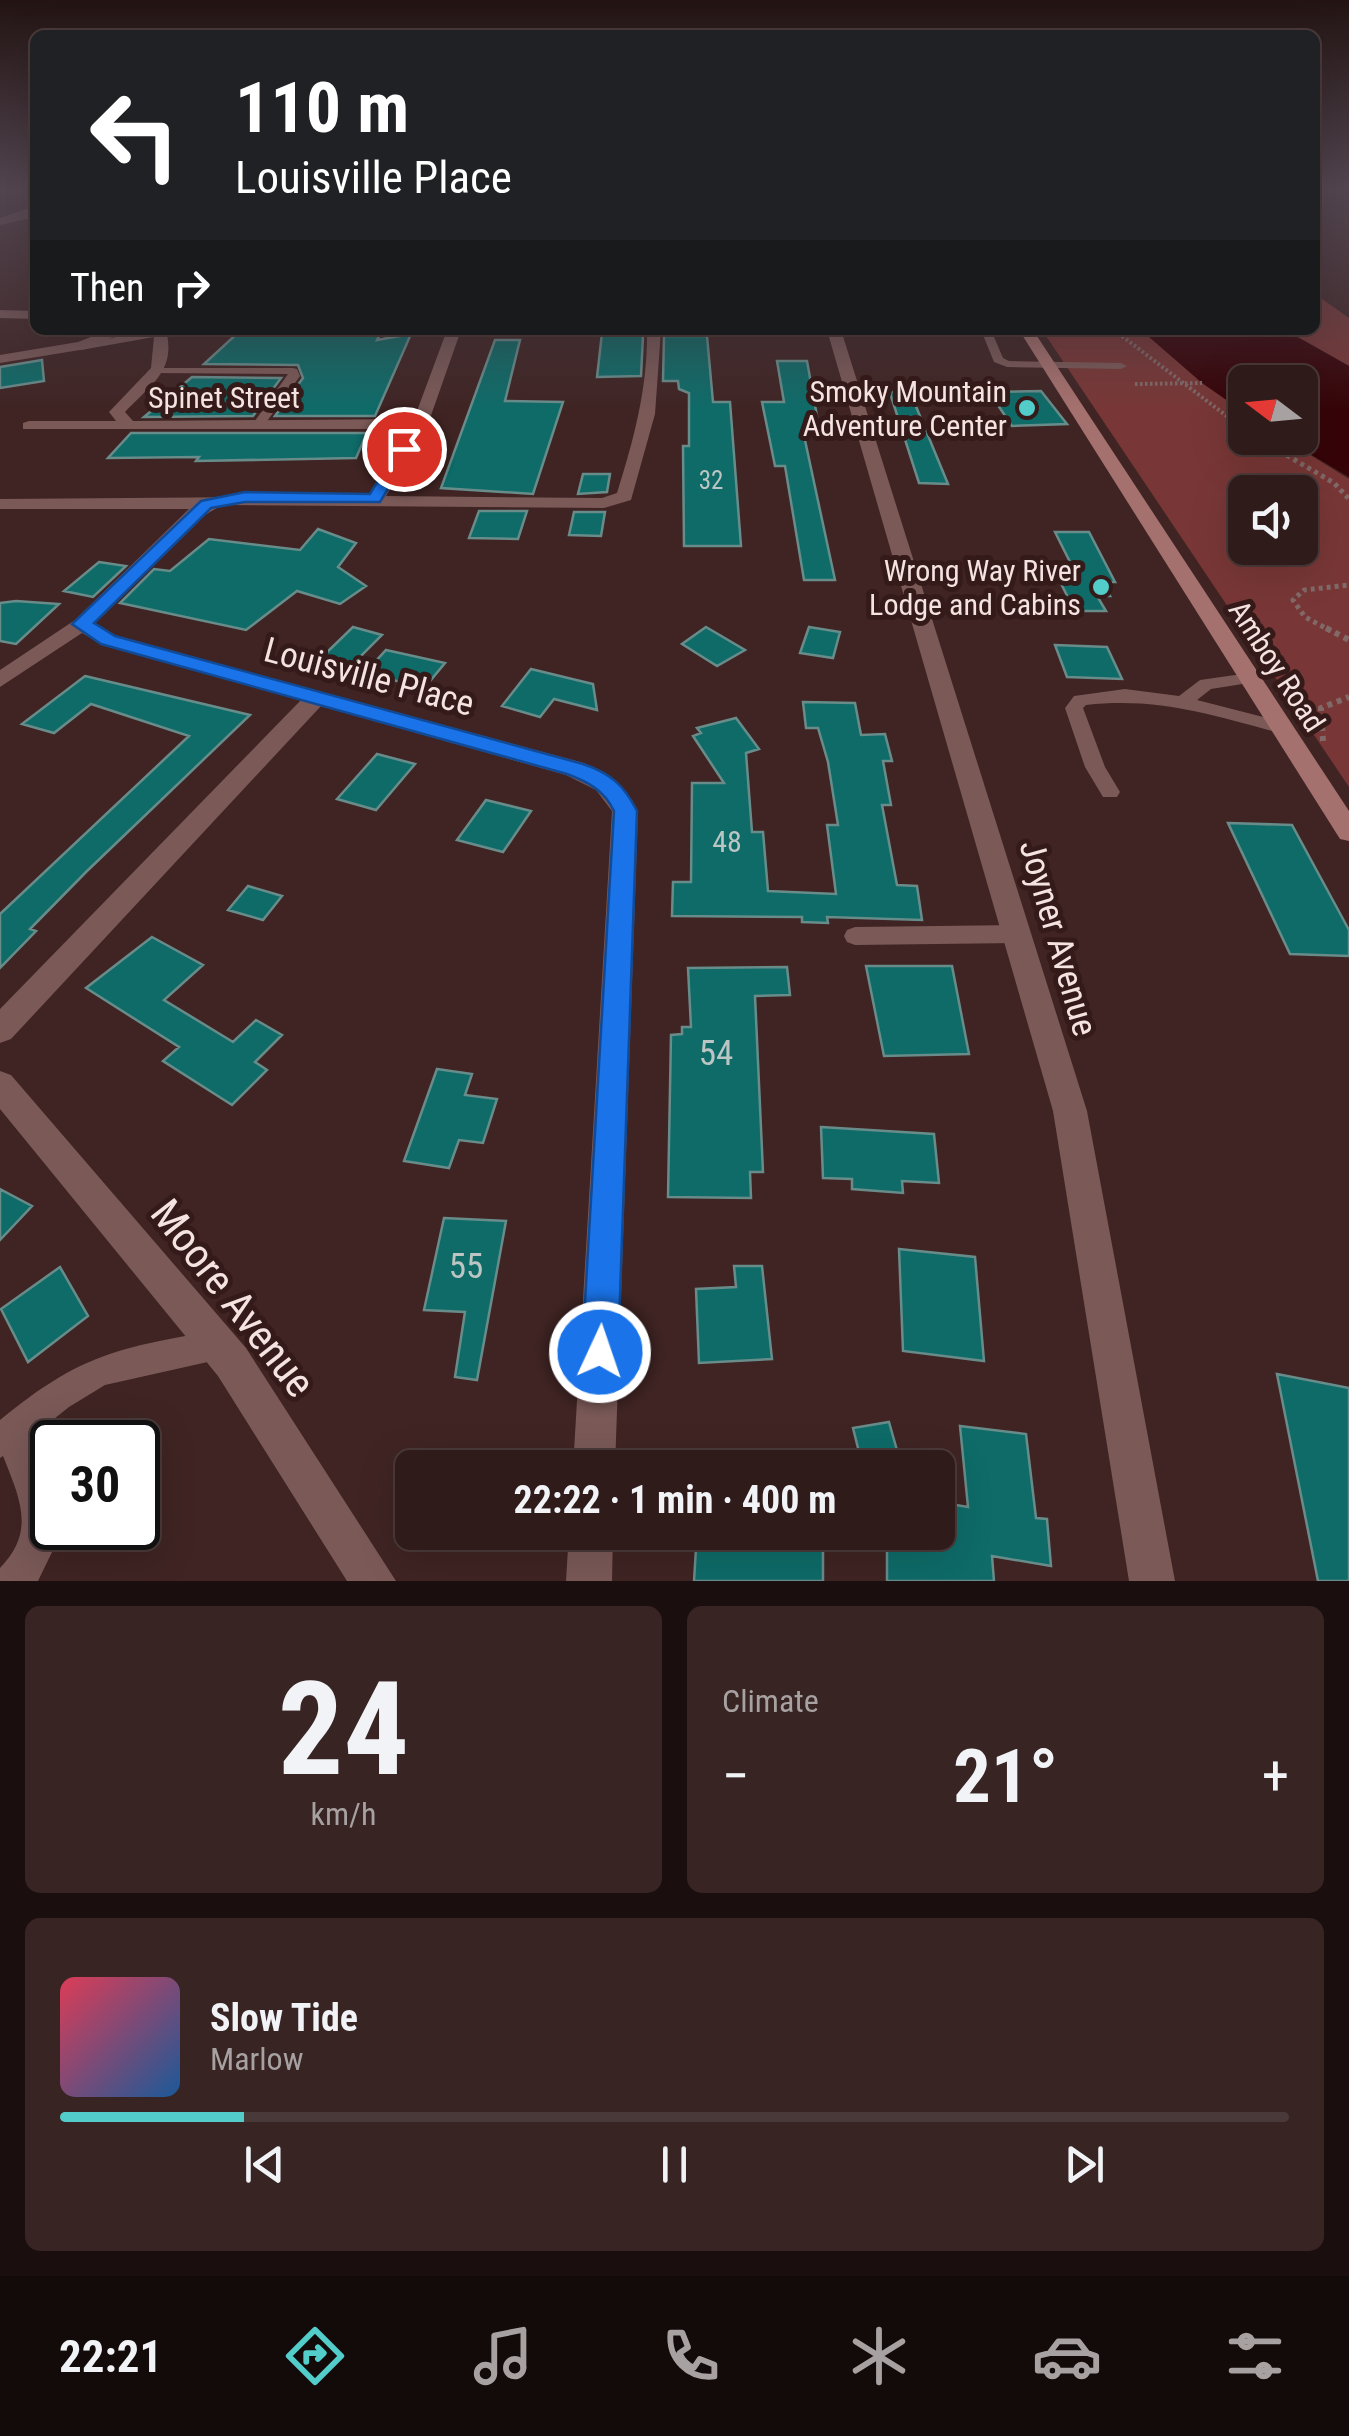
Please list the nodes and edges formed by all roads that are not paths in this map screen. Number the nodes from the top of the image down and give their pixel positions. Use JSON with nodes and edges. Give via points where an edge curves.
{"nodes":[{"id":1,"x":0,"y":314,"type":"edge"},
{"id":2,"x":30,"y":315,"type":"edge"},
{"id":3,"x":108,"y":335,"type":"edge"},
{"id":4,"x":147,"y":335,"type":"edge"},
{"id":5,"x":165,"y":335,"type":"edge"},
{"id":6,"x":452,"y":335,"type":"edge"},
{"id":7,"x":654,"y":335,"type":"edge"},
{"id":8,"x":836,"y":335,"type":"edge"},
{"id":9,"x":988,"y":335,"type":"edge"},
{"id":10,"x":1029,"y":335,"type":"edge"},
{"id":11,"x":81,"y":346,"type":"junction"},
{"id":12,"x":0,"y":359,"type":"edge"},
{"id":13,"x":1047,"y":365,"type":"junction"},
{"id":14,"x":1121,"y":366,"type":"dead end"},
{"id":15,"x":159,"y":371,"type":"junction"},
{"id":16,"x":420,"y":424,"type":"junction"},
{"id":17,"x":128,"y":425,"type":"junction"},
{"id":18,"x":258,"y":425,"type":"junction"},
{"id":19,"x":29,"y":426,"type":"dead end"},
{"id":20,"x":375,"y":499,"type":"junction"},
{"id":21,"x":0,"y":504,"type":"edge"},
{"id":22,"x":206,"y":504,"type":"junction"},
{"id":23,"x":82,"y":624,"type":"junction"},
{"id":24,"x":1248,"y":678,"type":"junction"},
{"id":25,"x":0,"y":680,"type":"edge"},
{"id":26,"x":315,"y":699,"type":"junction"},
{"id":27,"x":1183,"y":702,"type":"junction"},
{"id":28,"x":1280,"y":727,"type":"junction"},
{"id":29,"x":1110,"y":792,"type":"dead end"},
{"id":30,"x":1349,"y":832,"type":"edge"},
{"id":31,"x":1019,"y":934,"type":"junction"},
{"id":32,"x":855,"y":936,"type":"dead end"},
{"id":33,"x":0,"y":1030,"type":"edge"},
{"id":34,"x":0,"y":1085,"type":"edge"},
{"id":35,"x":219,"y":1346,"type":"junction"},
{"id":36,"x":6,"y":1437,"type":"edge"},
{"id":37,"x":595,"y":1450,"type":"edge"},
{"id":38,"x":590,"y":1550,"type":"edge"},
{"id":39,"x":13,"y":1581,"type":"edge"},
{"id":40,"x":373,"y":1581,"type":"edge"},
{"id":41,"x":589,"y":1581,"type":"edge"},
{"id":42,"x":1152,"y":1581,"type":"edge"}],
"edges":[{"from":1,"to":2,"type":"street"},
{"from":3,"to":11,"type":"street"},
{"from":4,"to":11,"type":"street"},
{"from":5,"to":15,"type":"street"},
{"from":6,"to":16,"type":"street"},
{"from":7,"to":20,"type":"street","via":[[645,431],[625,496],[604,503]]},
{"from":8,"to":31,"type":"street","name":"Joyner Avenue"},
{"from":9,"to":13,"type":"lane","via":[[998,360]]},
{"from":10,"to":13,"type":"main road","name":"Amboy Road"},
{"from":11,"to":12,"type":"street"},
{"from":13,"to":14,"type":"lane"},
{"from":13,"to":24,"type":"main road","name":"Amboy Road"},
{"from":15,"to":17,"type":"street","via":[[117,412]]},
{"from":15,"to":18,"type":"lane","via":[[293,371]]},
{"from":16,"to":18,"type":"street","name":"Spinet Street"},
{"from":16,"to":20,"type":"street"},
{"from":17,"to":18,"type":"street","name":"Spinet Street"},
{"from":17,"to":19,"type":"street","name":"Spinet Street"},
{"from":20,"to":22,"type":"street"},
{"from":21,"to":22,"type":"street"},
{"from":22,"to":23,"type":"street"},
{"from":23,"to":25,"type":"street"},
{"from":23,"to":26,"type":"street","name":"Louisville Place","via":[[108,640]]},
{"from":24,"to":27,"type":"lane","via":[[1206,684]]},
{"from":24,"to":28,"type":"main road","name":"Amboy Road"},
{"from":26,"to":33,"type":"street"},
{"from":26,"to":37,"type":"street","name":"Louisville Place","via":[[598,777],[625,811]]},
{"from":27,"to":28,"type":"lane"},
{"from":27,"to":29,"type":"lane","via":[[1125,695],[1080,700],[1074,708]]},
{"from":28,"to":30,"type":"main road","name":"Amboy Road"},
{"from":31,"to":32,"type":"lane"},
{"from":31,"to":42,"type":"street","name":"Joyner Avenue","via":[[1070,1111]]},
{"from":34,"to":35,"type":"street","name":"Moore Avenue"},
{"from":35,"to":36,"type":"lane","via":[[96,1373]]},
{"from":35,"to":40,"type":"street","name":"Moore Avenue"},
{"from":36,"to":39,"type":"lane","via":[[42,1521],[36,1554]]},
{"from":38,"to":41,"type":"street"}]}
